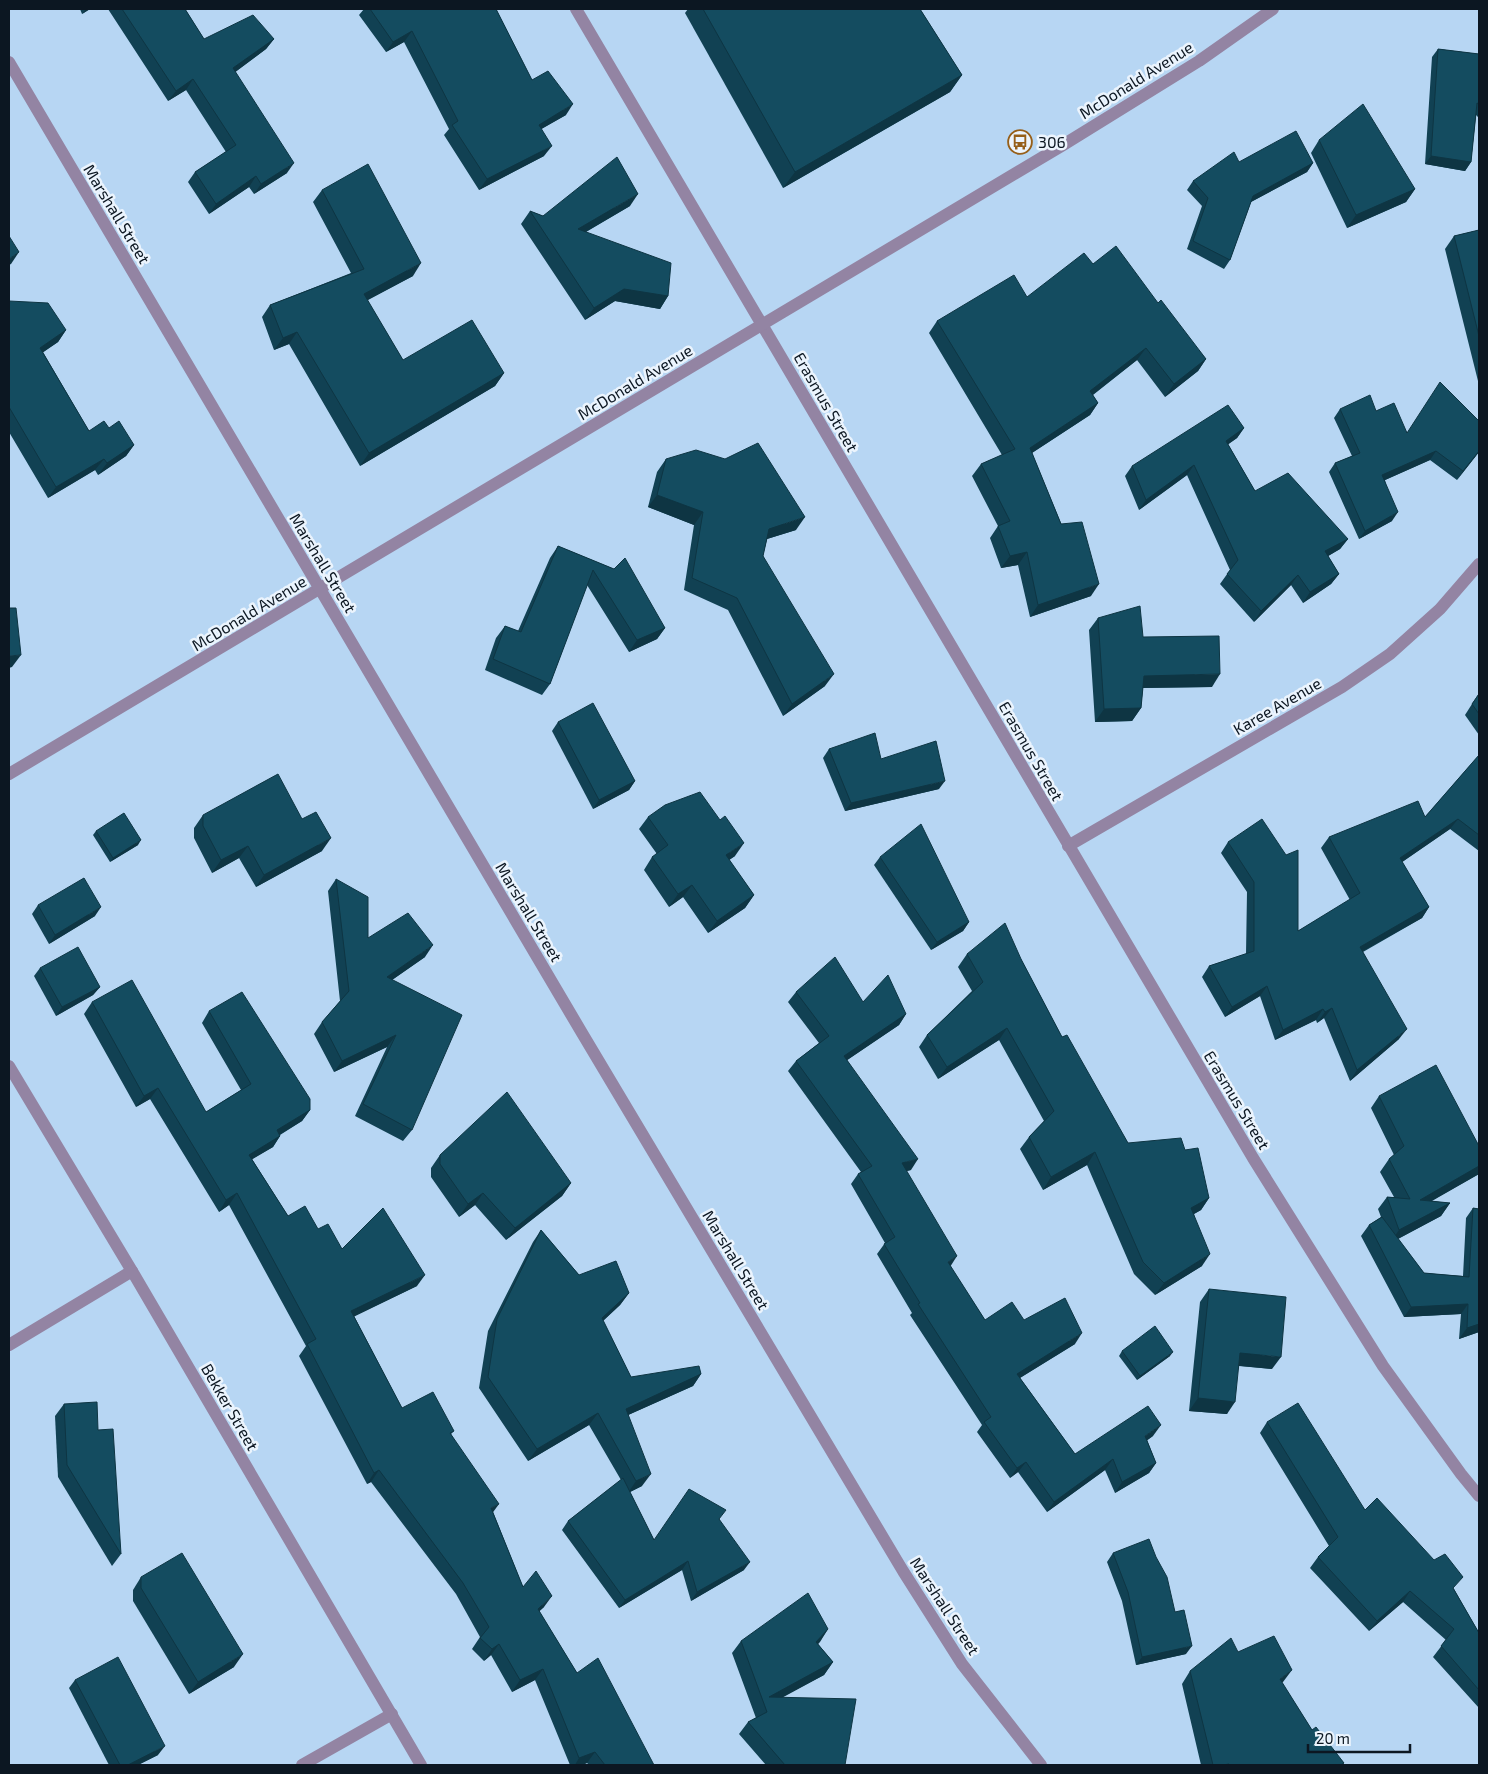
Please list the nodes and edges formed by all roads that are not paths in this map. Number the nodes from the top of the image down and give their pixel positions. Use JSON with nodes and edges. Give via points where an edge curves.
{"nodes":[{"id":1,"x":576,"y":9,"type":"edge"},
{"id":2,"x":1273,"y":9,"type":"edge"},
{"id":3,"x":9,"y":62,"type":"edge"},
{"id":4,"x":762,"y":325,"type":"junction"},
{"id":5,"x":1479,"y":564,"type":"edge"},
{"id":6,"x":321,"y":589,"type":"junction"},
{"id":7,"x":9,"y":774,"type":"edge"},
{"id":8,"x":1068,"y":846,"type":"junction"},
{"id":9,"x":9,"y":1066,"type":"edge"},
{"id":10,"x":132,"y":1271,"type":"junction"},
{"id":11,"x":9,"y":1345,"type":"edge"},
{"id":12,"x":1479,"y":1496,"type":"edge"},
{"id":13,"x":392,"y":1714,"type":"junction"},
{"id":14,"x":302,"y":1765,"type":"edge"},
{"id":15,"x":421,"y":1765,"type":"edge"},
{"id":16,"x":1041,"y":1765,"type":"edge"}],
"edges":[{"from":1,"to":4,"type":"street","name":"Erasmus Street"},
{"from":2,"to":4,"type":"street","name":"McDonald Avenue","via":[[1198,61],[1080,135]]},
{"from":3,"to":6,"type":"street","name":"Marshall Street"},
{"from":4,"to":6,"type":"street","name":"McDonald Avenue"},
{"from":4,"to":8,"type":"street","name":"Erasmus Street"},
{"from":5,"to":8,"type":"street","name":"Karee Avenue","via":[[1440,609],[1390,654],[1342,687]]},
{"from":6,"to":7,"type":"street","name":"McDonald Avenue"},
{"from":6,"to":16,"type":"street","name":"Marshall Street","via":[[902,1571],[962,1664]]},
{"from":8,"to":12,"type":"street","name":"Erasmus Street","via":[[1327,1278],[1383,1366]]},
{"from":9,"to":10,"type":"street","name":"Bekker Street"},
{"from":10,"to":11,"type":"street"},
{"from":10,"to":13,"type":"street","name":"Bekker Street"},
{"from":13,"to":14,"type":"street"},
{"from":13,"to":15,"type":"street","name":"Bekker Street"}]}
